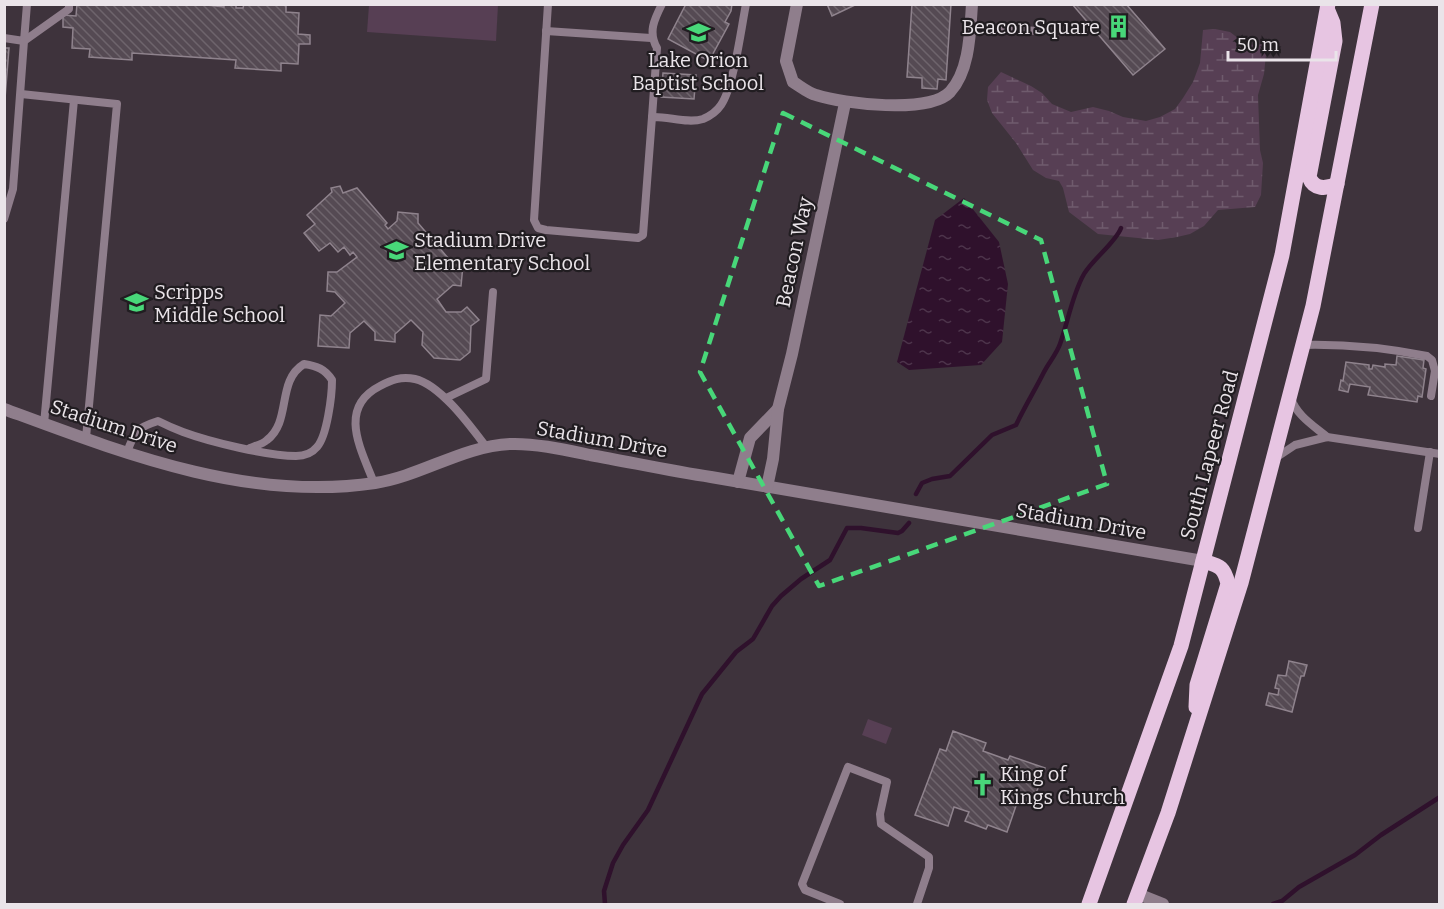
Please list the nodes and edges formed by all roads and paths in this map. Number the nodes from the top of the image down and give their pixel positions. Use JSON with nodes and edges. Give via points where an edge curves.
{"nodes":[{"id":1,"x":27,"y":4,"type":"edge"},
{"id":2,"x":69,"y":4,"type":"edge"},
{"id":3,"x":548,"y":4,"type":"edge"},
{"id":4,"x":662,"y":4,"type":"edge"},
{"id":5,"x":746,"y":4,"type":"edge"},
{"id":6,"x":796,"y":4,"type":"edge"},
{"id":7,"x":972,"y":4,"type":"edge"},
{"id":8,"x":1372,"y":4,"type":"edge"},
{"id":9,"x":1328,"y":6,"type":"edge"},
{"id":10,"x":971,"y":26,"type":"junction"},
{"id":11,"x":546,"y":31,"type":"junction"},
{"id":12,"x":1037,"y":31,"type":"dead end"},
{"id":13,"x":4,"y":38,"type":"edge"},
{"id":14,"x":651,"y":38,"type":"junction"},
{"id":15,"x":24,"y":41,"type":"junction"},
{"id":16,"x":21,"y":94,"type":"junction"},
{"id":17,"x":74,"y":100,"type":"junction"},
{"id":18,"x":845,"y":103,"type":"junction"},
{"id":19,"x":652,"y":117,"type":"junction"},
{"id":20,"x":1337,"y":184,"type":"junction"},
{"id":21,"x":9,"y":189,"type":"edge"},
{"id":22,"x":4,"y":219,"type":"edge"},
{"id":23,"x":493,"y":291,"type":"dead end"},
{"id":24,"x":1303,"y":345,"type":"junction"},
{"id":25,"x":1290,"y":394,"type":"junction"},
{"id":26,"x":1431,"y":396,"type":"dead end"},
{"id":27,"x":446,"y":398,"type":"junction"},
{"id":28,"x":4,"y":409,"type":"edge"},
{"id":29,"x":777,"y":409,"type":"junction"},
{"id":30,"x":44,"y":424,"type":"junction"},
{"id":31,"x":1327,"y":437,"type":"junction"},
{"id":32,"x":86,"y":438,"type":"junction"},
{"id":33,"x":250,"y":448,"type":"junction"},
{"id":34,"x":487,"y":448,"type":"junction"},
{"id":35,"x":127,"y":452,"type":"junction"},
{"id":36,"x":1430,"y":452,"type":"junction"},
{"id":37,"x":1440,"y":453,"type":"edge"},
{"id":38,"x":1273,"y":459,"type":"junction"},
{"id":39,"x":738,"y":482,"type":"junction"},
{"id":40,"x":374,"y":483,"type":"junction"},
{"id":41,"x":767,"y":487,"type":"junction"},
{"id":42,"x":1418,"y":528,"type":"dead end"},
{"id":43,"x":1203,"y":561,"type":"junction"},
{"id":44,"x":1195,"y":728,"type":"junction"},
{"id":45,"x":1136,"y":899,"type":"edge"},
{"id":46,"x":840,"y":904,"type":"edge"},
{"id":47,"x":917,"y":904,"type":"edge"},
{"id":48,"x":1089,"y":904,"type":"edge"},
{"id":49,"x":1163,"y":904,"type":"edge"}],
"edges":[{"from":1,"to":15,"type":"lane"},
{"from":2,"to":15,"type":"lane","via":[[69,9]]},
{"from":3,"to":11,"type":"lane"},
{"from":4,"to":14,"type":"lane"},
{"from":5,"to":19,"type":"lane","via":[[730,85],[722,104],[702,120]]},
{"from":6,"to":18,"type":"street","via":[[786,61],[793,82],[813,94]]},
{"from":7,"to":10,"type":"street"},
{"from":8,"to":20,"type":"main road"},
{"from":9,"to":20,"type":"main road","via":[[1335,41],[1308,177],[1319,187]]},
{"from":9,"to":43,"type":"main road","name":"South Lapeer Road","via":[[1282,255]]},
{"from":10,"to":12,"type":"lane"},
{"from":10,"to":18,"type":"street","via":[[963,72],[949,93],[909,105]]},
{"from":11,"to":14,"type":"lane"},
{"from":11,"to":19,"type":"lane","via":[[534,220],[538,228],[638,238],[643,235]]},
{"from":13,"to":15,"type":"lane"},
{"from":14,"to":19,"type":"lane","via":[[657,48]]},
{"from":15,"to":16,"type":"lane"},
{"from":16,"to":17,"type":"lane"},
{"from":16,"to":21,"type":"lane"},
{"from":17,"to":30,"type":"lane"},
{"from":17,"to":32,"type":"lane","via":[[117,104]]},
{"from":18,"to":29,"type":"street","name":"Beacon Way"},
{"from":20,"to":24,"type":"main road"},
{"from":21,"to":22,"type":"lane"},
{"from":23,"to":27,"type":"lane","via":[[486,379]]},
{"from":24,"to":25,"type":"main road"},
{"from":24,"to":26,"type":"lane","via":[[1383,348],[1427,356],[1435,371]]},
{"from":25,"to":31,"type":"lane","via":[[1299,413]]},
{"from":25,"to":38,"type":"main road"},
{"from":27,"to":34,"type":"lane"},
{"from":27,"to":40,"type":"lane","via":[[416,379],[395,378],[371,391],[356,409],[356,434]]},
{"from":28,"to":30,"type":"street","name":"Stadium Drive"},
{"from":29,"to":39,"type":"street","name":"Beacon Way","via":[[750,438]]},
{"from":29,"to":41,"type":"street","name":"Beacon Way"},
{"from":30,"to":32,"type":"street","name":"Stadium Drive"},
{"from":31,"to":36,"type":"lane"},
{"from":31,"to":38,"type":"lane","via":[[1295,445]]},
{"from":32,"to":35,"type":"street","name":"Stadium Drive"},
{"from":33,"to":33,"type":"lane","via":[[298,456],[319,446],[332,392],[327,372],[304,364],[294,370],[285,389],[280,422],[268,440]]},
{"from":33,"to":35,"type":"lane","via":[[184,433],[158,421],[135,432]]},
{"from":34,"to":39,"type":"street","name":"Stadium Drive","via":[[511,444],[561,449]]},
{"from":34,"to":40,"type":"street","name":"Stadium Drive"},
{"from":35,"to":40,"type":"street","name":"Stadium Drive","via":[[243,482],[319,487]]},
{"from":36,"to":37,"type":"lane"},
{"from":36,"to":42,"type":"lane"},
{"from":38,"to":44,"type":"main road","via":[[1241,582]]},
{"from":39,"to":41,"type":"street","name":"Stadium Drive"},
{"from":41,"to":43,"type":"street","name":"Stadium Drive"},
{"from":43,"to":44,"type":"main road","via":[[1220,566],[1228,584],[1197,685]]},
{"from":43,"to":48,"type":"main road","name":"South Lapeer Road","via":[[1180,646]]},
{"from":44,"to":45,"type":"main road"},
{"from":45,"to":49,"type":"street"},
{"from":46,"to":47,"type":"lane","via":[[805,890],[802,884],[848,766],[887,782],[881,824],[929,857]]}]}
